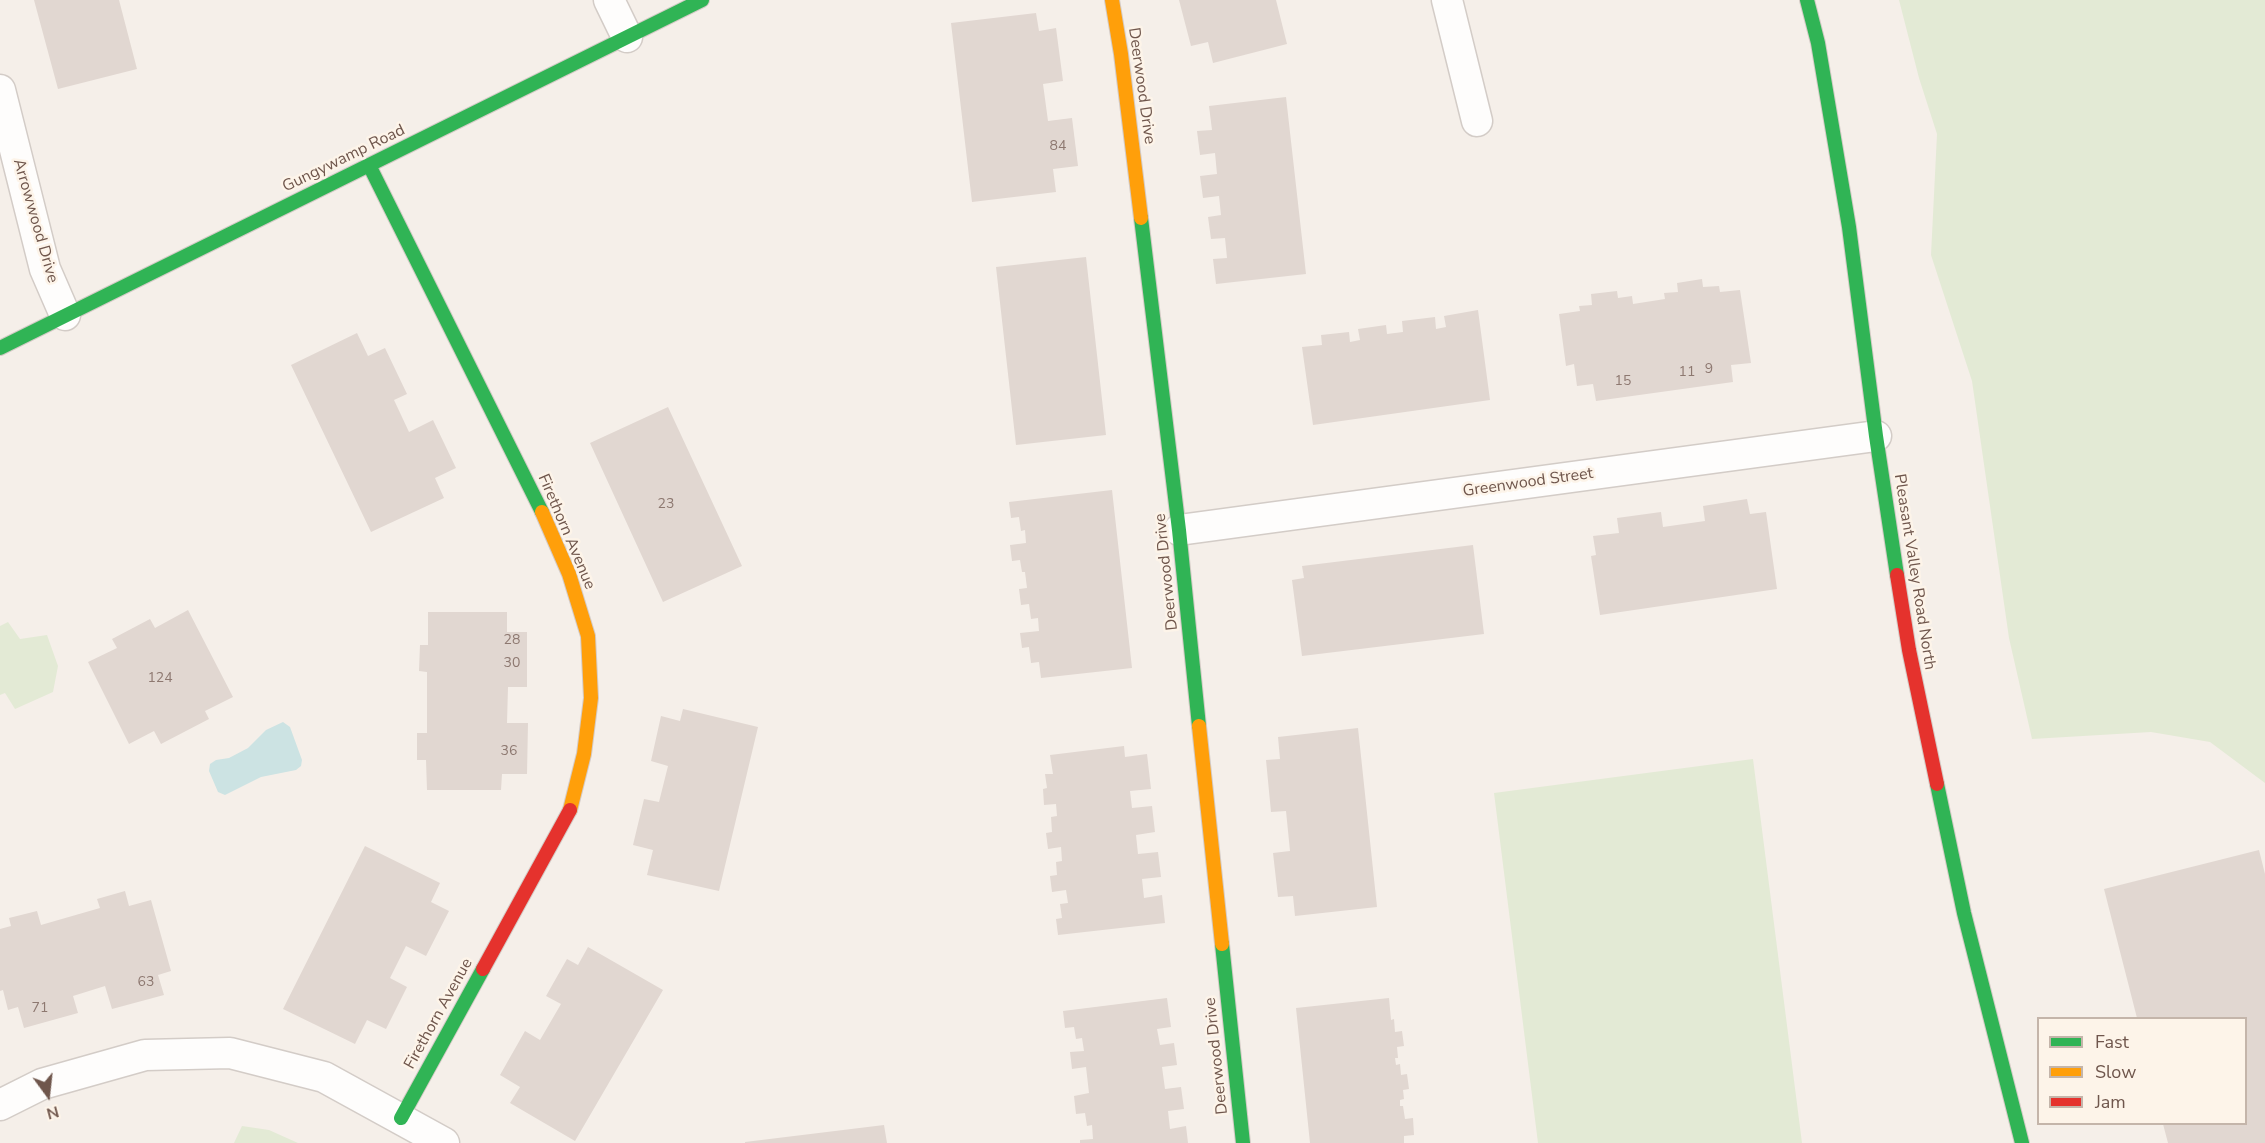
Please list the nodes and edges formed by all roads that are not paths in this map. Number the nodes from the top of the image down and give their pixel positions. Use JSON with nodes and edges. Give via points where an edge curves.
{"nodes":[{"id":1,"x":609,"y":0,"type":"edge"},
{"id":2,"x":702,"y":0,"type":"edge"},
{"id":3,"x":1112,"y":0,"type":"edge"},
{"id":4,"x":1447,"y":0,"type":"edge"},
{"id":5,"x":1807,"y":0,"type":"edge"},
{"id":6,"x":627,"y":37,"type":"junction"},
{"id":7,"x":0,"y":90,"type":"edge"},
{"id":8,"x":1477,"y":121,"type":"dead end"},
{"id":9,"x":369,"y":165,"type":"junction"},
{"id":10,"x":65,"y":315,"type":"junction"},
{"id":11,"x":0,"y":348,"type":"edge"},
{"id":12,"x":1876,"y":436,"type":"junction"},
{"id":13,"x":1179,"y":530,"type":"junction"},
{"id":14,"x":0,"y":1105,"type":"edge"},
{"id":15,"x":401,"y":1118,"type":"junction"},
{"id":16,"x":444,"y":1143,"type":"edge"},
{"id":17,"x":1243,"y":1143,"type":"edge"},
{"id":18,"x":2022,"y":1143,"type":"edge"}],
"edges":[{"from":1,"to":6,"type":"street"},
{"from":2,"to":6,"type":"street","name":"Gungywamp Road"},
{"from":3,"to":13,"type":"street","name":"Deerwood Drive"},
{"from":4,"to":8,"type":"street"},
{"from":5,"to":12,"type":"street","name":"Pleasant Valley Road North","via":[[1849,226]]},
{"from":6,"to":9,"type":"street","name":"Gungywamp Road"},
{"from":7,"to":10,"type":"street","name":"Arrowwood Drive","via":[[45,269]]},
{"from":9,"to":10,"type":"street","name":"Gungywamp Road"},
{"from":9,"to":15,"type":"street","name":"Firethorn Avenue","via":[[548,524],[569,574],[588,636],[591,698],[584,754],[570,810]]},
{"from":10,"to":11,"type":"street","name":"Gungywamp Road"},
{"from":12,"to":13,"type":"street","name":"Greenwood Street"},
{"from":12,"to":18,"type":"street","name":"Pleasant Valley Road North","via":[[1909,650],[1964,913]]},
{"from":13,"to":17,"type":"street","name":"Deerwood Drive"},
{"from":14,"to":15,"type":"street","via":[[42,1084],[146,1055],[230,1053],[324,1077]]},
{"from":15,"to":16,"type":"street"}]}
